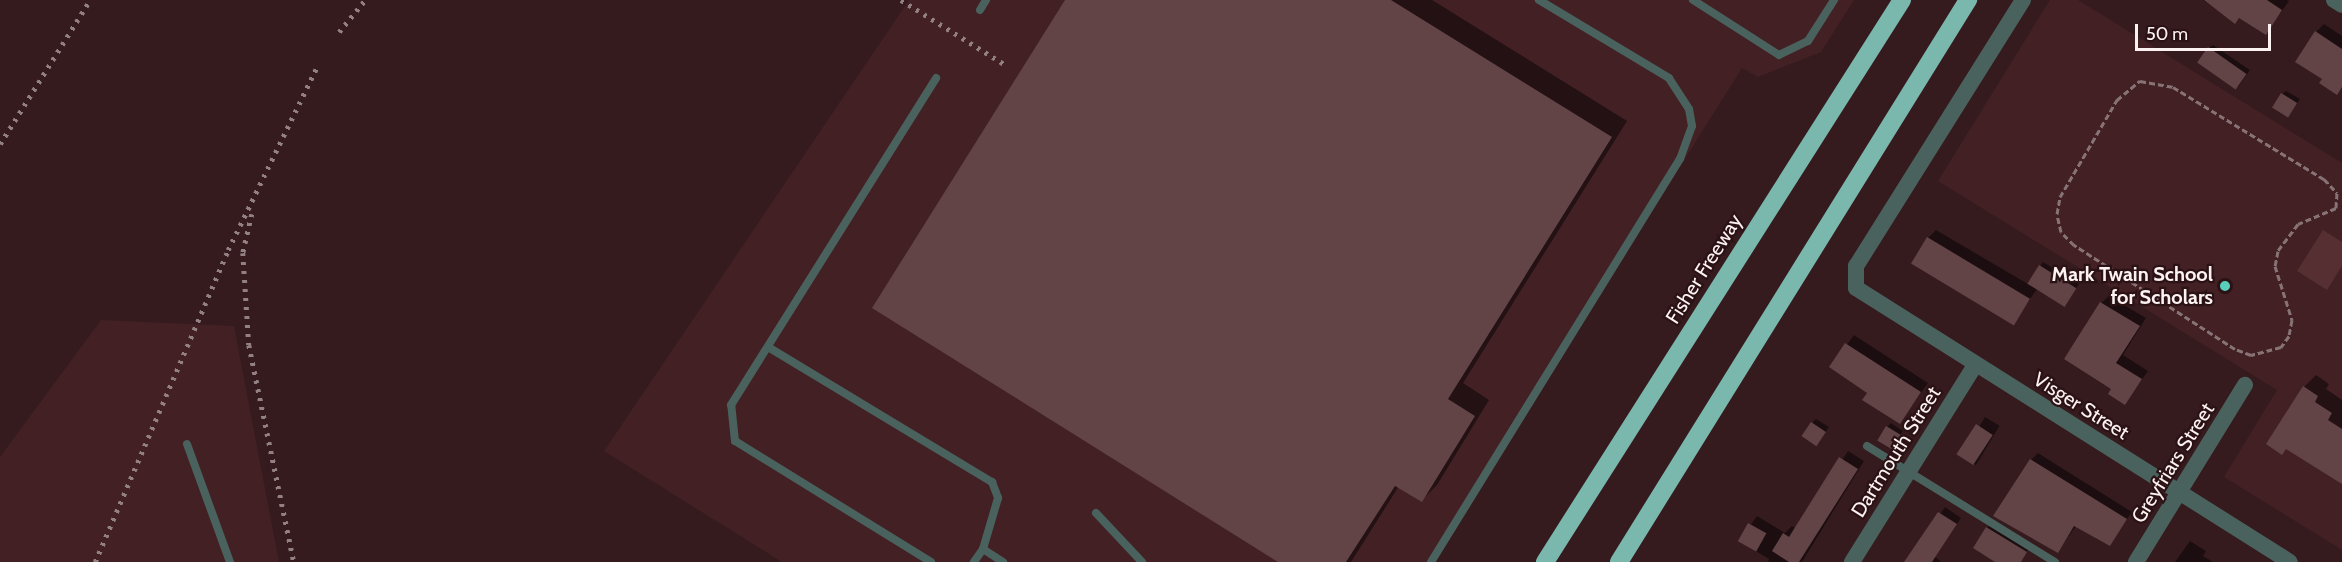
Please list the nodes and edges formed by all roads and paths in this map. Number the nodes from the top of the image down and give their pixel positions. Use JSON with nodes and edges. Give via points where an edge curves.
{"nodes":[{"id":1,"x":986,"y":0,"type":"edge"},
{"id":2,"x":1539,"y":0,"type":"edge"},
{"id":3,"x":1693,"y":0,"type":"edge"},
{"id":4,"x":1834,"y":0,"type":"edge"},
{"id":5,"x":1902,"y":0,"type":"edge"},
{"id":6,"x":1968,"y":0,"type":"edge"},
{"id":7,"x":2023,"y":0,"type":"edge"},
{"id":8,"x":2334,"y":0,"type":"edge"},
{"id":9,"x":2342,"y":5,"type":"edge"},
{"id":10,"x":980,"y":10,"type":"dead end"},
{"id":11,"x":936,"y":78,"type":"dead end"},
{"id":12,"x":2324,"y":179,"type":"joint"},
{"id":13,"x":768,"y":347,"type":"junction"},
{"id":14,"x":1975,"y":365,"type":"junction"},
{"id":15,"x":2245,"y":385,"type":"dead end"},
{"id":16,"x":187,"y":444,"type":"dead end"},
{"id":17,"x":1867,"y":446,"type":"dead end"},
{"id":18,"x":1908,"y":472,"type":"junction"},
{"id":19,"x":2180,"y":493,"type":"junction"},
{"id":20,"x":1096,"y":513,"type":"dead end"},
{"id":21,"x":983,"y":549,"type":"junction"},
{"id":22,"x":230,"y":562,"type":"edge"},
{"id":23,"x":931,"y":562,"type":"edge"},
{"id":24,"x":974,"y":562,"type":"edge"},
{"id":25,"x":1003,"y":562,"type":"edge"},
{"id":26,"x":1142,"y":562,"type":"edge"},
{"id":27,"x":1431,"y":562,"type":"edge"},
{"id":28,"x":1545,"y":562,"type":"edge"},
{"id":29,"x":1619,"y":562,"type":"edge"},
{"id":30,"x":1852,"y":562,"type":"edge"},
{"id":31,"x":2055,"y":562,"type":"edge"},
{"id":32,"x":2136,"y":562,"type":"edge"},
{"id":33,"x":2290,"y":562,"type":"edge"}],
"edges":[{"from":1,"to":10,"type":"lane"},
{"from":2,"to":27,"type":"lane","via":[[1669,78],[1689,109],[1692,126],[1680,159]]},
{"from":3,"to":4,"type":"lane","via":[[1779,55],[1808,41]]},
{"from":5,"to":28,"type":"highway","name":"Fisher Freeway"},
{"from":6,"to":29,"type":"highway"},
{"from":7,"to":14,"type":"street","name":"Visger Street","via":[[1856,266],[1853,282],[1864,295]]},
{"from":8,"to":9,"type":"street"},
{"from":11,"to":13,"type":"lane"},
{"from":12,"to":12,"type":"path","via":[[2173,87],[2140,81],[2117,100],[2060,196],[2057,214],[2061,232],[2074,245],[2235,349],[2251,355],[2268,353],[2285,342],[2292,320],[2275,267],[2278,251],[2285,236],[2298,225],[2336,208],[2337,193]]},
{"from":13,"to":21,"type":"lane","via":[[992,482],[998,498]]},
{"from":13,"to":23,"type":"lane","via":[[731,405],[735,441]]},
{"from":14,"to":18,"type":"street","name":"Dartmouth Street"},
{"from":14,"to":19,"type":"street","name":"Visger Street"},
{"from":15,"to":19,"type":"street","name":"Greyfriars Street"},
{"from":16,"to":22,"type":"lane"},
{"from":17,"to":18,"type":"lane"},
{"from":18,"to":30,"type":"street","name":"Dartmouth Street"},
{"from":18,"to":31,"type":"lane"},
{"from":19,"to":32,"type":"street","name":"Greyfriars Street"},
{"from":19,"to":33,"type":"street","name":"Visger Street"},
{"from":20,"to":26,"type":"lane"},
{"from":21,"to":24,"type":"lane"},
{"from":21,"to":25,"type":"lane"}]}
